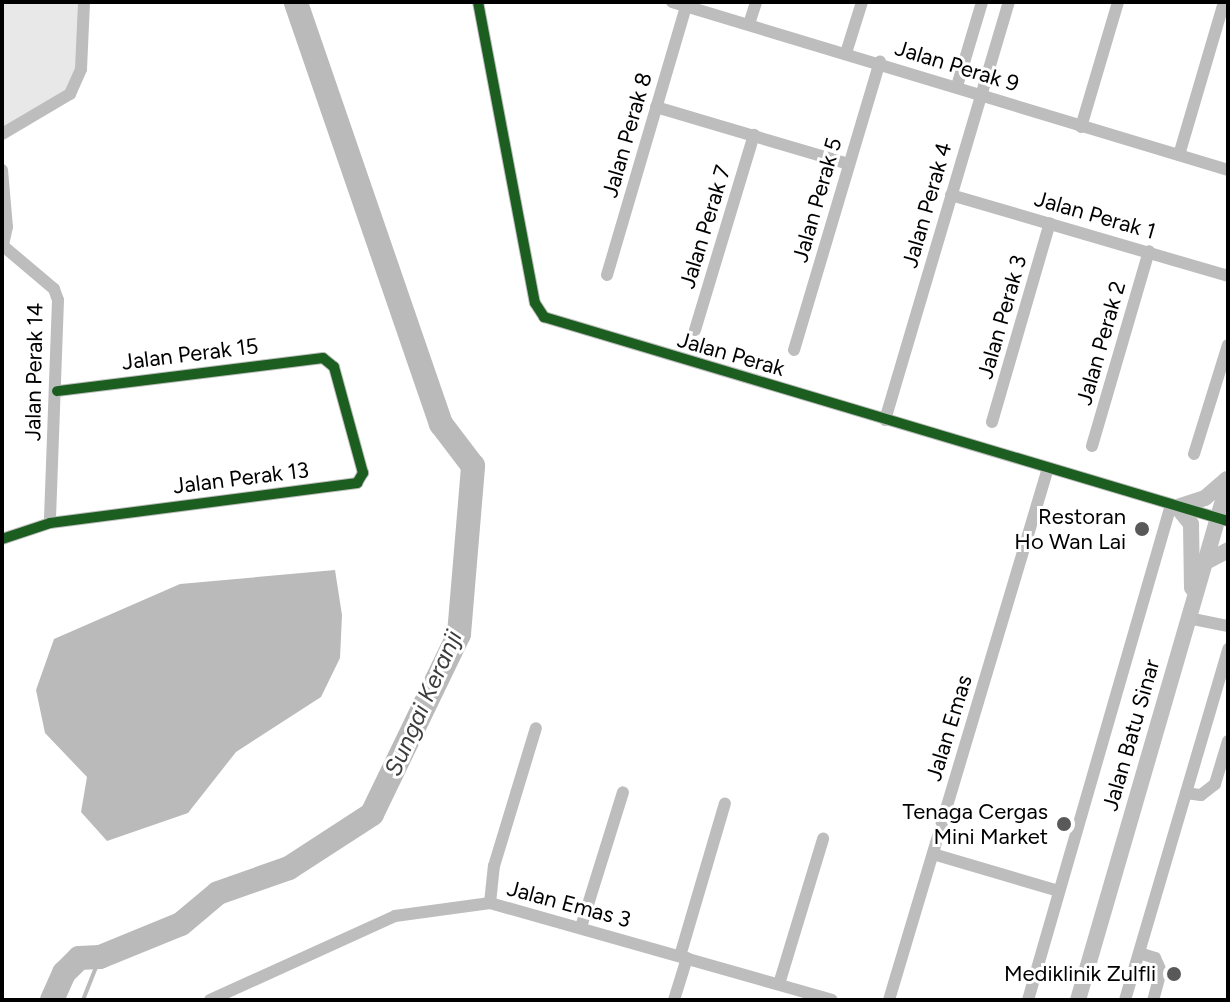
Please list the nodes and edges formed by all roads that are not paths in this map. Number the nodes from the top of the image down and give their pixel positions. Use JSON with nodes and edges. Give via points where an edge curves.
{"nodes":[{"id":1,"x":84,"y":2,"type":"edge"},
{"id":2,"x":478,"y":2,"type":"edge"},
{"id":3,"x":756,"y":2,"type":"edge"},
{"id":4,"x":862,"y":2,"type":"edge"},
{"id":5,"x":982,"y":2,"type":"edge"},
{"id":6,"x":1009,"y":2,"type":"edge"},
{"id":7,"x":1118,"y":2,"type":"edge"},
{"id":8,"x":1224,"y":2,"type":"edge"},
{"id":9,"x":679,"y":4,"type":"edge"},
{"id":10,"x":749,"y":24,"type":"junction"},
{"id":11,"x":846,"y":53,"type":"junction"},
{"id":12,"x":880,"y":62,"type":"junction"},
{"id":13,"x":957,"y":86,"type":"junction"},
{"id":14,"x":981,"y":93,"type":"junction"},
{"id":15,"x":656,"y":107,"type":"junction"},
{"id":16,"x":1081,"y":127,"type":"junction"},
{"id":17,"x":2,"y":134,"type":"edge"},
{"id":18,"x":754,"y":135,"type":"junction"},
{"id":19,"x":1179,"y":155,"type":"junction"},
{"id":20,"x":849,"y":164,"type":"junction"},
{"id":21,"x":2,"y":170,"type":"edge"},
{"id":22,"x":1228,"y":170,"type":"edge"},
{"id":23,"x":951,"y":195,"type":"junction"},
{"id":24,"x":1050,"y":223,"type":"junction"},
{"id":25,"x":3,"y":245,"type":"edge"},
{"id":26,"x":1149,"y":251,"type":"junction"},
{"id":27,"x":607,"y":275,"type":"dead end"},
{"id":28,"x":1228,"y":276,"type":"edge"},
{"id":29,"x":695,"y":330,"type":"dead end"},
{"id":30,"x":1228,"y":345,"type":"edge"},
{"id":31,"x":794,"y":350,"type":"dead end"},
{"id":32,"x":329,"y":361,"type":"joint"},
{"id":33,"x":57,"y":391,"type":"junction"},
{"id":34,"x":885,"y":420,"type":"junction"},
{"id":35,"x":992,"y":422,"type":"dead end"},
{"id":36,"x":1092,"y":446,"type":"dead end"},
{"id":37,"x":1194,"y":454,"type":"dead end"},
{"id":38,"x":1048,"y":468,"type":"junction"},
{"id":39,"x":1228,"y":480,"type":"edge"},
{"id":40,"x":1174,"y":506,"type":"junction"},
{"id":41,"x":1223,"y":520,"type":"edge"},
{"id":42,"x":50,"y":523,"type":"junction"},
{"id":43,"x":2,"y":539,"type":"edge"},
{"id":44,"x":1228,"y":550,"type":"edge"},
{"id":45,"x":1204,"y":563,"type":"junction"},
{"id":46,"x":1190,"y":612,"type":"junction"},
{"id":47,"x":1228,"y":626,"type":"edge"},
{"id":48,"x":1228,"y":649,"type":"edge"},
{"id":49,"x":536,"y":728,"type":"dead end"},
{"id":50,"x":1228,"y":741,"type":"edge"},
{"id":51,"x":623,"y":792,"type":"dead end"},
{"id":52,"x":1186,"y":793,"type":"junction"},
{"id":53,"x":725,"y":803,"type":"dead end"},
{"id":54,"x":823,"y":839,"type":"dead end"},
{"id":55,"x":933,"y":854,"type":"junction"},
{"id":56,"x":1059,"y":891,"type":"junction"},
{"id":57,"x":490,"y":903,"type":"junction"},
{"id":58,"x":581,"y":927,"type":"junction"},
{"id":59,"x":1139,"y":953,"type":"junction"},
{"id":60,"x":684,"y":957,"type":"junction"},
{"id":61,"x":779,"y":984,"type":"junction"},
{"id":62,"x":237,"y":996,"type":"edge"},
{"id":63,"x":210,"y":1000,"type":"edge"},
{"id":64,"x":674,"y":1000,"type":"edge"},
{"id":65,"x":832,"y":1000,"type":"edge"},
{"id":66,"x":889,"y":1000,"type":"edge"},
{"id":67,"x":1028,"y":1000,"type":"edge"},
{"id":68,"x":1078,"y":1000,"type":"edge"},
{"id":69,"x":1125,"y":1000,"type":"edge"},
{"id":70,"x":1153,"y":1000,"type":"edge"}],
"edges":[{"from":1,"to":17,"type":"street","via":[[81,69],[70,94]]},
{"from":2,"to":34,"type":"street","name":"Jalan Perak","via":[[535,303],[544,317]]},
{"from":3,"to":10,"type":"street"},
{"from":4,"to":11,"type":"street"},
{"from":5,"to":13,"type":"street"},
{"from":6,"to":14,"type":"street","name":"Jalan Perak 4"},
{"from":7,"to":16,"type":"street"},
{"from":8,"to":19,"type":"street"},
{"from":9,"to":10,"type":"street","name":"Jalan Perak 9"},
{"from":9,"to":15,"type":"street","name":"Jalan Perak 8"},
{"from":10,"to":11,"type":"street","name":"Jalan Perak 9"},
{"from":11,"to":12,"type":"street","name":"Jalan Perak 9"},
{"from":12,"to":13,"type":"street","name":"Jalan Perak 9"},
{"from":12,"to":20,"type":"street","name":"Jalan Perak 5"},
{"from":13,"to":14,"type":"street","name":"Jalan Perak 9"},
{"from":14,"to":16,"type":"street","name":"Jalan Perak 9"},
{"from":14,"to":23,"type":"street","name":"Jalan Perak 4"},
{"from":15,"to":18,"type":"street"},
{"from":15,"to":27,"type":"street","name":"Jalan Perak 8"},
{"from":16,"to":19,"type":"street","name":"Jalan Perak 9"},
{"from":18,"to":20,"type":"street"},
{"from":18,"to":29,"type":"street","name":"Jalan Perak 7"},
{"from":19,"to":22,"type":"street","name":"Jalan Perak 9"},
{"from":20,"to":31,"type":"street","name":"Jalan Perak 5"},
{"from":21,"to":25,"type":"street","via":[[7,227]]},
{"from":23,"to":24,"type":"street","name":"Jalan Perak 1"},
{"from":23,"to":34,"type":"street","name":"Jalan Perak 4"},
{"from":24,"to":26,"type":"street","name":"Jalan Perak 1"},
{"from":24,"to":35,"type":"street","name":"Jalan Perak 3"},
{"from":25,"to":33,"type":"street","name":"Jalan Perak 14","via":[[54,289]]},
{"from":26,"to":28,"type":"street","name":"Jalan Perak 1"},
{"from":26,"to":36,"type":"street","name":"Jalan Perak 2"},
{"from":30,"to":37,"type":"street"},
{"from":32,"to":33,"type":"street","name":"Jalan Perak 15"},
{"from":32,"to":42,"type":"street","name":"Jalan Perak 13","via":[[363,473],[357,483]]},
{"from":33,"to":42,"type":"street","name":"Jalan Perak 14"},
{"from":34,"to":38,"type":"street","name":"Jalan Perak"},
{"from":38,"to":40,"type":"street","name":"Jalan Perak"},
{"from":38,"to":55,"type":"street","name":"Jalan Emas"},
{"from":39,"to":40,"type":"street","via":[[1205,498]]},
{"from":39,"to":41,"type":"street","name":"Jalan Batu Sinar"},
{"from":40,"to":41,"type":"street","name":"Jalan Perak"},
{"from":40,"to":46,"type":"street","via":[[1191,524]]},
{"from":40,"to":56,"type":"street"},
{"from":41,"to":45,"type":"street","name":"Jalan Batu Sinar"},
{"from":42,"to":43,"type":"street","name":"Jalan Perak 13"},
{"from":44,"to":45,"type":"street"},
{"from":45,"to":46,"type":"street","name":"Jalan Batu Sinar"},
{"from":46,"to":47,"type":"street"},
{"from":46,"to":68,"type":"street","name":"Jalan Batu Sinar"},
{"from":48,"to":52,"type":"street"},
{"from":49,"to":57,"type":"street","via":[[494,866]]},
{"from":50,"to":52,"type":"street","via":[[1215,784],[1201,795]]},
{"from":51,"to":58,"type":"street"},
{"from":52,"to":59,"type":"street"},
{"from":53,"to":60,"type":"street"},
{"from":54,"to":61,"type":"street"},
{"from":55,"to":56,"type":"street"},
{"from":55,"to":66,"type":"street","name":"Jalan Emas"},
{"from":56,"to":67,"type":"street"},
{"from":57,"to":58,"type":"street","name":"Jalan Emas 3"},
{"from":57,"to":62,"type":"street","name":"Jalan Emas 3","via":[[384,920]]},
{"from":58,"to":60,"type":"street","name":"Jalan Emas 3"},
{"from":59,"to":69,"type":"street"},
{"from":59,"to":70,"type":"street","via":[[1155,958],[1161,971]]},
{"from":60,"to":61,"type":"street","name":"Jalan Emas 3"},
{"from":60,"to":64,"type":"street"},
{"from":61,"to":65,"type":"street","name":"Jalan Emas 3"},
{"from":62,"to":63,"type":"street","name":"Jalan Emas 3"}]}
